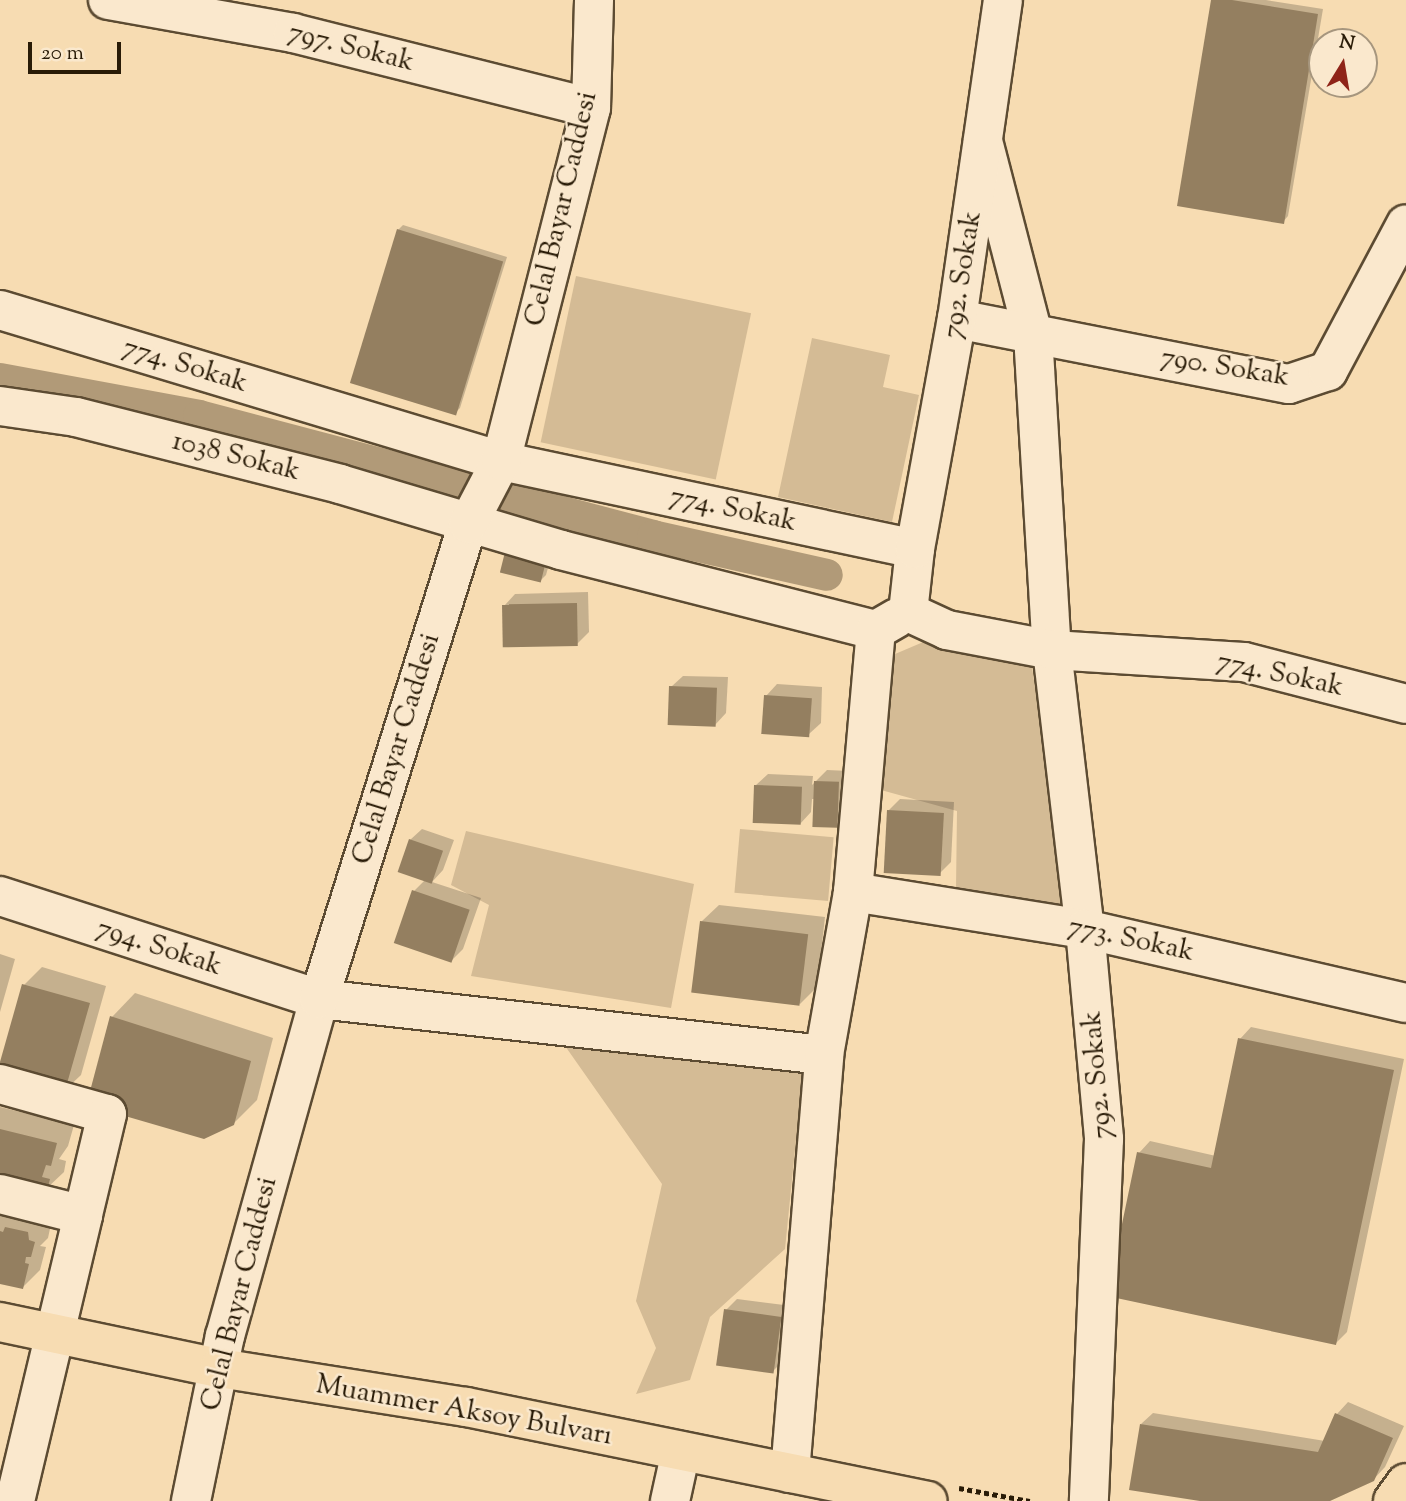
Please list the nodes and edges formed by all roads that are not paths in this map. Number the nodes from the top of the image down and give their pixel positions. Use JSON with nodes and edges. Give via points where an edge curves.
{"nodes":[{"id":1,"x":108,"y":0,"type":"edge"},
{"id":2,"x":594,"y":0,"type":"edge"},
{"id":3,"x":1003,"y":0,"type":"edge"},
{"id":4,"x":591,"y":108,"type":"junction"},
{"id":5,"x":983,"y":141,"type":"junction"},
{"id":6,"x":1406,"y":224,"type":"edge"},
{"id":7,"x":0,"y":310,"type":"edge"},
{"id":8,"x":957,"y":319,"type":"junction"},
{"id":9,"x":1033,"y":334,"type":"junction"},
{"id":10,"x":0,"y":406,"type":"edge"},
{"id":11,"x":501,"y":461,"type":"junction"},
{"id":12,"x":468,"y":524,"type":"junction"},
{"id":13,"x":915,"y":549,"type":"junction"},
{"id":14,"x":892,"y":621,"type":"junction"},
{"id":15,"x":1052,"y":650,"type":"junction"},
{"id":16,"x":1406,"y":704,"type":"edge"},
{"id":17,"x":853,"y":892,"type":"junction"},
{"id":18,"x":0,"y":896,"type":"edge"},
{"id":19,"x":1085,"y":929,"type":"junction"},
{"id":20,"x":319,"y":999,"type":"junction"},
{"id":21,"x":1406,"y":1003,"type":"edge"},
{"id":22,"x":824,"y":1055,"type":"junction"},
{"id":23,"x":0,"y":1084,"type":"edge"},
{"id":24,"x":0,"y":1194,"type":"edge"},
{"id":25,"x":83,"y":1214,"type":"junction"},
{"id":26,"x":0,"y":1322,"type":"edge"},
{"id":27,"x":55,"y":1335,"type":"junction"},
{"id":28,"x":219,"y":1368,"type":"junction"},
{"id":29,"x":681,"y":1451,"type":"junction"},
{"id":30,"x":790,"y":1473,"type":"junction"},
{"id":31,"x":1406,"y":1483,"type":"edge"},
{"id":32,"x":15,"y":1501,"type":"edge"},
{"id":33,"x":191,"y":1501,"type":"edge"},
{"id":34,"x":670,"y":1501,"type":"edge"},
{"id":35,"x":928,"y":1501,"type":"edge"},
{"id":36,"x":1089,"y":1501,"type":"edge"},
{"id":37,"x":1393,"y":1501,"type":"edge"}],
"edges":[{"from":1,"to":4,"type":"street","name":"797. Sokak","via":[[293,33]]},
{"from":2,"to":4,"type":"street","name":"Celal Bayar Caddesi"},
{"from":3,"to":5,"type":"street","name":"792. Sokak"},
{"from":4,"to":11,"type":"street","name":"Celal Bayar Caddesi"},
{"from":5,"to":8,"type":"street","name":"792. Sokak"},
{"from":5,"to":9,"type":"street","name":"792. Sokak"},
{"from":6,"to":9,"type":"street","name":"790. Sokak","via":[[1328,371],[1289,384]]},
{"from":7,"to":11,"type":"street","name":"774. Sokak"},
{"from":8,"to":9,"type":"street","name":"790. Sokak"},
{"from":8,"to":13,"type":"street","name":"792. Sokak"},
{"from":9,"to":15,"type":"street","name":"792. Sokak"},
{"from":10,"to":12,"type":"street","name":"1038 Sokak","via":[[90,420],[340,484]]},
{"from":11,"to":12,"type":"street","name":"Celal Bayar Caddesi"},
{"from":11,"to":13,"type":"street","name":"774. Sokak"},
{"from":12,"to":14,"type":"street","name":"1038 Sokak"},
{"from":12,"to":20,"type":"street","name":"Celal Bayar Caddesi"},
{"from":13,"to":14,"type":"street"},
{"from":14,"to":15,"type":"street","name":"774. Sokak"},
{"from":14,"to":17,"type":"street"},
{"from":15,"to":16,"type":"street","name":"774. Sokak","via":[[1244,662]]},
{"from":15,"to":19,"type":"street","name":"792. Sokak"},
{"from":17,"to":19,"type":"street","name":"773. Sokak"},
{"from":17,"to":22,"type":"street"},
{"from":18,"to":20,"type":"street","name":"794. Sokak"},
{"from":19,"to":21,"type":"street","name":"773. Sokak"},
{"from":19,"to":36,"type":"street","name":"792. Sokak","via":[[1104,1139]]},
{"from":20,"to":22,"type":"street","name":"794. Sokak"},
{"from":20,"to":28,"type":"street","name":"Celal Bayar Caddesi"},
{"from":22,"to":30,"type":"street"},
{"from":23,"to":25,"type":"street","via":[[107,1114]]},
{"from":24,"to":25,"type":"street"},
{"from":25,"to":27,"type":"street"},
{"from":26,"to":27,"type":"main road","name":"Muammer Aksoy Bulvarı"},
{"from":27,"to":28,"type":"main road","name":"Muammer Aksoy Bulvarı"},
{"from":27,"to":32,"type":"street"},
{"from":28,"to":29,"type":"main road","name":"Muammer Aksoy Bulvarı","via":[[466,1407]]},
{"from":28,"to":33,"type":"street","name":"Celal Bayar Caddesi"},
{"from":29,"to":30,"type":"main road","name":"Muammer Aksoy Bulvarı"},
{"from":29,"to":34,"type":"street"},
{"from":30,"to":35,"type":"main road","name":"Muammer Aksoy Bulvarı"},
{"from":31,"to":37,"type":"main road"}]}
